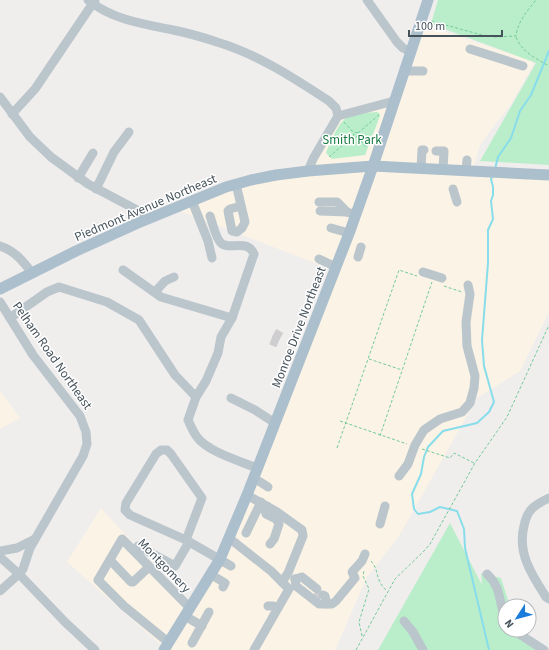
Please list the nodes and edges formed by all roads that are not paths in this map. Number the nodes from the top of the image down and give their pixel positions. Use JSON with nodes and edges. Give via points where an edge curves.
{"nodes":[{"id":1,"x":367,"y":0,"type":"edge"},
{"id":2,"x":428,"y":0,"type":"edge"},
{"id":3,"x":92,"y":1,"type":"edge"},
{"id":4,"x":470,"y":49,"type":"dead end"},
{"id":5,"x":411,"y":52,"type":"junction"},
{"id":6,"x":523,"y":66,"type":"dead end"},
{"id":7,"x":404,"y":71,"type":"junction"},
{"id":8,"x":423,"y":71,"type":"dead end"},
{"id":9,"x":0,"y":97,"type":"edge"},
{"id":10,"x":394,"y":101,"type":"junction"},
{"id":11,"x":12,"y":114,"type":"junction"},
{"id":12,"x":338,"y":116,"type":"junction"},
{"id":13,"x":129,"y":132,"type":"dead end"},
{"id":14,"x":424,"y":150,"type":"dead end"},
{"id":15,"x":436,"y":151,"type":"dead end"},
{"id":16,"x":93,"y":153,"type":"dead end"},
{"id":17,"x":373,"y":166,"type":"junction"},
{"id":18,"x":421,"y":168,"type":"junction"},
{"id":19,"x":443,"y":169,"type":"junction"},
{"id":20,"x":308,"y":171,"type":"junction"},
{"id":21,"x":549,"y":175,"type":"edge"},
{"id":22,"x":78,"y":178,"type":"junction"},
{"id":23,"x":236,"y":184,"type":"junction"},
{"id":24,"x":96,"y":189,"type":"junction"},
{"id":25,"x":453,"y":189,"type":"dead end"},
{"id":26,"x":192,"y":201,"type":"junction"},
{"id":27,"x":457,"y":202,"type":"dead end"},
{"id":28,"x":241,"y":206,"type":"junction"},
{"id":29,"x":319,"y":206,"type":"dead end"},
{"id":30,"x":352,"y":214,"type":"junction"},
{"id":31,"x":210,"y":216,"type":"dead end"},
{"id":32,"x":145,"y":220,"type":"junction"},
{"id":33,"x":331,"y":228,"type":"dead end"},
{"id":34,"x":349,"y":233,"type":"junction"},
{"id":35,"x":0,"y":246,"type":"edge"},
{"id":36,"x":361,"y":247,"type":"dead end"},
{"id":37,"x":358,"y":257,"type":"dead end"},
{"id":38,"x":212,"y":258,"type":"dead end"},
{"id":39,"x":319,"y":259,"type":"dead end"},
{"id":40,"x":336,"y":267,"type":"junction"},
{"id":41,"x":123,"y":270,"type":"dead end"},
{"id":42,"x":32,"y":273,"type":"junction"},
{"id":43,"x":423,"y":276,"type":"road end"},
{"id":44,"x":174,"y":277,"type":"dead end"},
{"id":45,"x":441,"y":281,"type":"road end"},
{"id":46,"x":0,"y":289,"type":"edge"},
{"id":47,"x":466,"y":289,"type":"road end"},
{"id":48,"x":155,"y":292,"type":"junction"},
{"id":49,"x":0,"y":302,"type":"edge"},
{"id":50,"x":10,"y":318,"type":"junction"},
{"id":51,"x":232,"y":318,"type":"junction"},
{"id":52,"x":196,"y":397,"type":"junction"},
{"id":53,"x":231,"y":398,"type":"dead end"},
{"id":54,"x":275,"y":422,"type":"junction"},
{"id":55,"x":255,"y":473,"type":"junction"},
{"id":56,"x":399,"y":476,"type":"dead end"},
{"id":57,"x":268,"y":487,"type":"dead end"},
{"id":58,"x":247,"y":495,"type":"junction"},
{"id":59,"x":549,"y":498,"type":"edge"},
{"id":60,"x":264,"y":504,"type":"junction"},
{"id":61,"x":385,"y":506,"type":"dead end"},
{"id":62,"x":380,"y":524,"type":"dead end"},
{"id":63,"x":241,"y":529,"type":"junction"},
{"id":64,"x":229,"y":538,"type":"junction"},
{"id":65,"x":35,"y":539,"type":"junction"},
{"id":66,"x":187,"y":541,"type":"junction"},
{"id":67,"x":270,"y":544,"type":"dead end"},
{"id":68,"x":138,"y":546,"type":"dead end"},
{"id":69,"x":0,"y":550,"type":"edge"},
{"id":70,"x":364,"y":556,"type":"road end"},
{"id":71,"x":0,"y":557,"type":"edge"},
{"id":72,"x":220,"y":559,"type":"junction"},
{"id":73,"x":110,"y":560,"type":"junction"},
{"id":74,"x":231,"y":566,"type":"dead end"},
{"id":75,"x":149,"y":567,"type":"junction"},
{"id":76,"x":19,"y":574,"type":"junction"},
{"id":77,"x":210,"y":574,"type":"junction"},
{"id":78,"x":486,"y":574,"type":"dead end"},
{"id":79,"x":292,"y":576,"type":"junction"},
{"id":80,"x":282,"y":582,"type":"junction"},
{"id":81,"x":223,"y":587,"type":"dead end"},
{"id":82,"x":0,"y":591,"type":"edge"},
{"id":83,"x":320,"y":595,"type":"junction"},
{"id":84,"x":500,"y":598,"type":"edge"},
{"id":85,"x":549,"y":599,"type":"edge"},
{"id":86,"x":268,"y":606,"type":"dead end"},
{"id":87,"x":278,"y":608,"type":"junction"},
{"id":88,"x":187,"y":612,"type":"junction"},
{"id":89,"x":209,"y":612,"type":"dead end"},
{"id":90,"x":404,"y":621,"type":"dead end"},
{"id":91,"x":202,"y":626,"type":"junction"},
{"id":92,"x":525,"y":638,"type":"edge"},
{"id":93,"x":192,"y":643,"type":"dead end"},
{"id":94,"x":166,"y":646,"type":"edge"},
{"id":95,"x":95,"y":650,"type":"edge"},
{"id":96,"x":254,"y":650,"type":"edge"},
{"id":97,"x":423,"y":650,"type":"edge"},
{"id":98,"x":544,"y":650,"type":"edge"}],
"edges":[{"from":1,"to":5,"type":"street","via":[[397,42]]},
{"from":2,"to":5,"type":"main road","name":"Monroe Drive Northeast"},
{"from":3,"to":11,"type":"street","via":[[35,89]]},
{"from":3,"to":12,"type":"street","via":[[109,13],[128,21],[194,35],[241,51],[278,69],[329,101],[336,108]]},
{"from":4,"to":6,"type":"street"},
{"from":5,"to":7,"type":"main road","name":"Monroe Drive Northeast"},
{"from":7,"to":8,"type":"street"},
{"from":7,"to":10,"type":"main road","name":"Monroe Drive Northeast"},
{"from":9,"to":11,"type":"street"},
{"from":10,"to":12,"type":"street"},
{"from":10,"to":17,"type":"main road","name":"Monroe Drive Northeast"},
{"from":11,"to":22,"type":"street","via":[[51,157]]},
{"from":12,"to":20,"type":"street"},
{"from":13,"to":24,"type":"street","via":[[114,152]]},
{"from":14,"to":18,"type":"street"},
{"from":15,"to":19,"type":"street","via":[[444,151]]},
{"from":16,"to":22,"type":"street"},
{"from":17,"to":18,"type":"main road","name":"Piedmont Avenue Northeast"},
{"from":17,"to":20,"type":"main road","name":"Piedmont Avenue Northeast"},
{"from":17,"to":30,"type":"main road","name":"Monroe Drive Northeast"},
{"from":18,"to":19,"type":"main road","name":"Piedmont Avenue Northeast"},
{"from":19,"to":21,"type":"main road","name":"Piedmont Avenue Northeast","via":[[467,162],[515,172]]},
{"from":20,"to":23,"type":"main road","name":"Piedmont Avenue Northeast"},
{"from":22,"to":24,"type":"street"},
{"from":23,"to":26,"type":"main road","name":"Piedmont Avenue Northeast"},
{"from":23,"to":28,"type":"street"},
{"from":24,"to":32,"type":"street","via":[[137,210]]},
{"from":25,"to":27,"type":"street"},
{"from":26,"to":32,"type":"main road","name":"Piedmont Avenue Northeast"},
{"from":26,"to":38,"type":"street"},
{"from":28,"to":28,"type":"street","via":[[245,222],[237,232],[232,231],[228,211]]},
{"from":29,"to":30,"type":"street","via":[[337,202]]},
{"from":30,"to":34,"type":"main road","name":"Monroe Drive Northeast"},
{"from":31,"to":51,"type":"street","via":[[222,244],[246,246],[254,254]]},
{"from":32,"to":42,"type":"main road","name":"Piedmont Avenue Northeast"},
{"from":33,"to":34,"type":"street"},
{"from":34,"to":40,"type":"main road","name":"Monroe Drive Northeast"},
{"from":35,"to":42,"type":"street","via":[[15,254]]},
{"from":36,"to":37,"type":"street"},
{"from":39,"to":40,"type":"street"},
{"from":40,"to":54,"type":"main road","name":"Monroe Drive Northeast"},
{"from":41,"to":48,"type":"street"},
{"from":42,"to":46,"type":"main road","name":"Piedmont Avenue Northeast"},
{"from":43,"to":45,"type":"street"},
{"from":44,"to":48,"type":"street","via":[[165,281]]},
{"from":47,"to":56,"type":"street","via":[[470,294],[466,322],[467,340],[475,376],[470,404],[462,412],[440,419],[424,430],[408,464]]},
{"from":48,"to":51,"type":"street","via":[[161,297]]},
{"from":49,"to":50,"type":"street","name":"Pelham Road Northeast"},
{"from":50,"to":52,"type":"street","via":[[47,292],[59,287],[108,302],[139,320],[146,336],[175,375]]},
{"from":50,"to":65,"type":"street","name":"Pelham Road Northeast","via":[[33,355],[80,416],[86,432],[87,444],[83,456]]},
{"from":51,"to":52,"type":"street","via":[[221,337],[218,354],[206,381]]},
{"from":52,"to":55,"type":"street","via":[[188,420],[196,437]]},
{"from":53,"to":54,"type":"street"},
{"from":54,"to":55,"type":"main road","name":"Monroe Drive Northeast"},
{"from":55,"to":57,"type":"street"},
{"from":55,"to":58,"type":"main road","name":"Monroe Drive Northeast"},
{"from":58,"to":60,"type":"street"},
{"from":58,"to":63,"type":"main road","name":"Monroe Drive Northeast"},
{"from":59,"to":85,"type":"street","via":[[526,515],[522,535],[522,550],[529,569]]},
{"from":60,"to":63,"type":"street"},
{"from":60,"to":67,"type":"street","via":[[266,514],[276,519],[279,524]]},
{"from":60,"to":79,"type":"street","via":[[302,530],[305,539]]},
{"from":61,"to":62,"type":"street"},
{"from":63,"to":64,"type":"main road","name":"Monroe Drive Northeast"},
{"from":64,"to":72,"type":"main road","name":"Monroe Drive Northeast"},
{"from":64,"to":80,"type":"street"},
{"from":65,"to":69,"type":"street","via":[[17,548]]},
{"from":65,"to":76,"type":"street","name":"Pelham Road Northeast"},
{"from":66,"to":66,"type":"street","via":[[130,515],[125,510],[126,503],[161,450],[167,450],[171,454],[202,498]]},
{"from":66,"to":68,"type":"street","via":[[175,566]]},
{"from":66,"to":72,"type":"street"},
{"from":70,"to":83,"type":"street","via":[[352,572],[355,578],[336,601],[332,604]]},
{"from":71,"to":76,"type":"street"},
{"from":72,"to":74,"type":"street"},
{"from":72,"to":77,"type":"main road","name":"Monroe Drive Northeast"},
{"from":73,"to":75,"type":"street","via":[[131,582]]},
{"from":73,"to":75,"type":"street","name":"Montgomery","via":[[122,539]]},
{"from":73,"to":94,"type":"street","name":"Montgomery","via":[[98,580]]},
{"from":75,"to":88,"type":"street","name":"Montgomery"},
{"from":76,"to":82,"type":"street"},
{"from":76,"to":95,"type":"street","via":[[64,622]]},
{"from":77,"to":81,"type":"street","via":[[225,583]]},
{"from":77,"to":88,"type":"main road","name":"Monroe Drive Northeast"},
{"from":78,"to":84,"type":"street","via":[[494,580]]},
{"from":79,"to":80,"type":"street"},
{"from":79,"to":83,"type":"street"},
{"from":79,"to":83,"type":"street","via":[[297,584],[320,603]]},
{"from":80,"to":87,"type":"street","via":[[289,589]]},
{"from":86,"to":87,"type":"street"},
{"from":87,"to":96,"type":"street"},
{"from":88,"to":91,"type":"street","name":"Montgomery"},
{"from":88,"to":94,"type":"main road","name":"Monroe Drive Northeast"},
{"from":89,"to":91,"type":"street"},
{"from":90,"to":97,"type":"street"},
{"from":91,"to":93,"type":"street"},
{"from":92,"to":98,"type":"street"}]}
